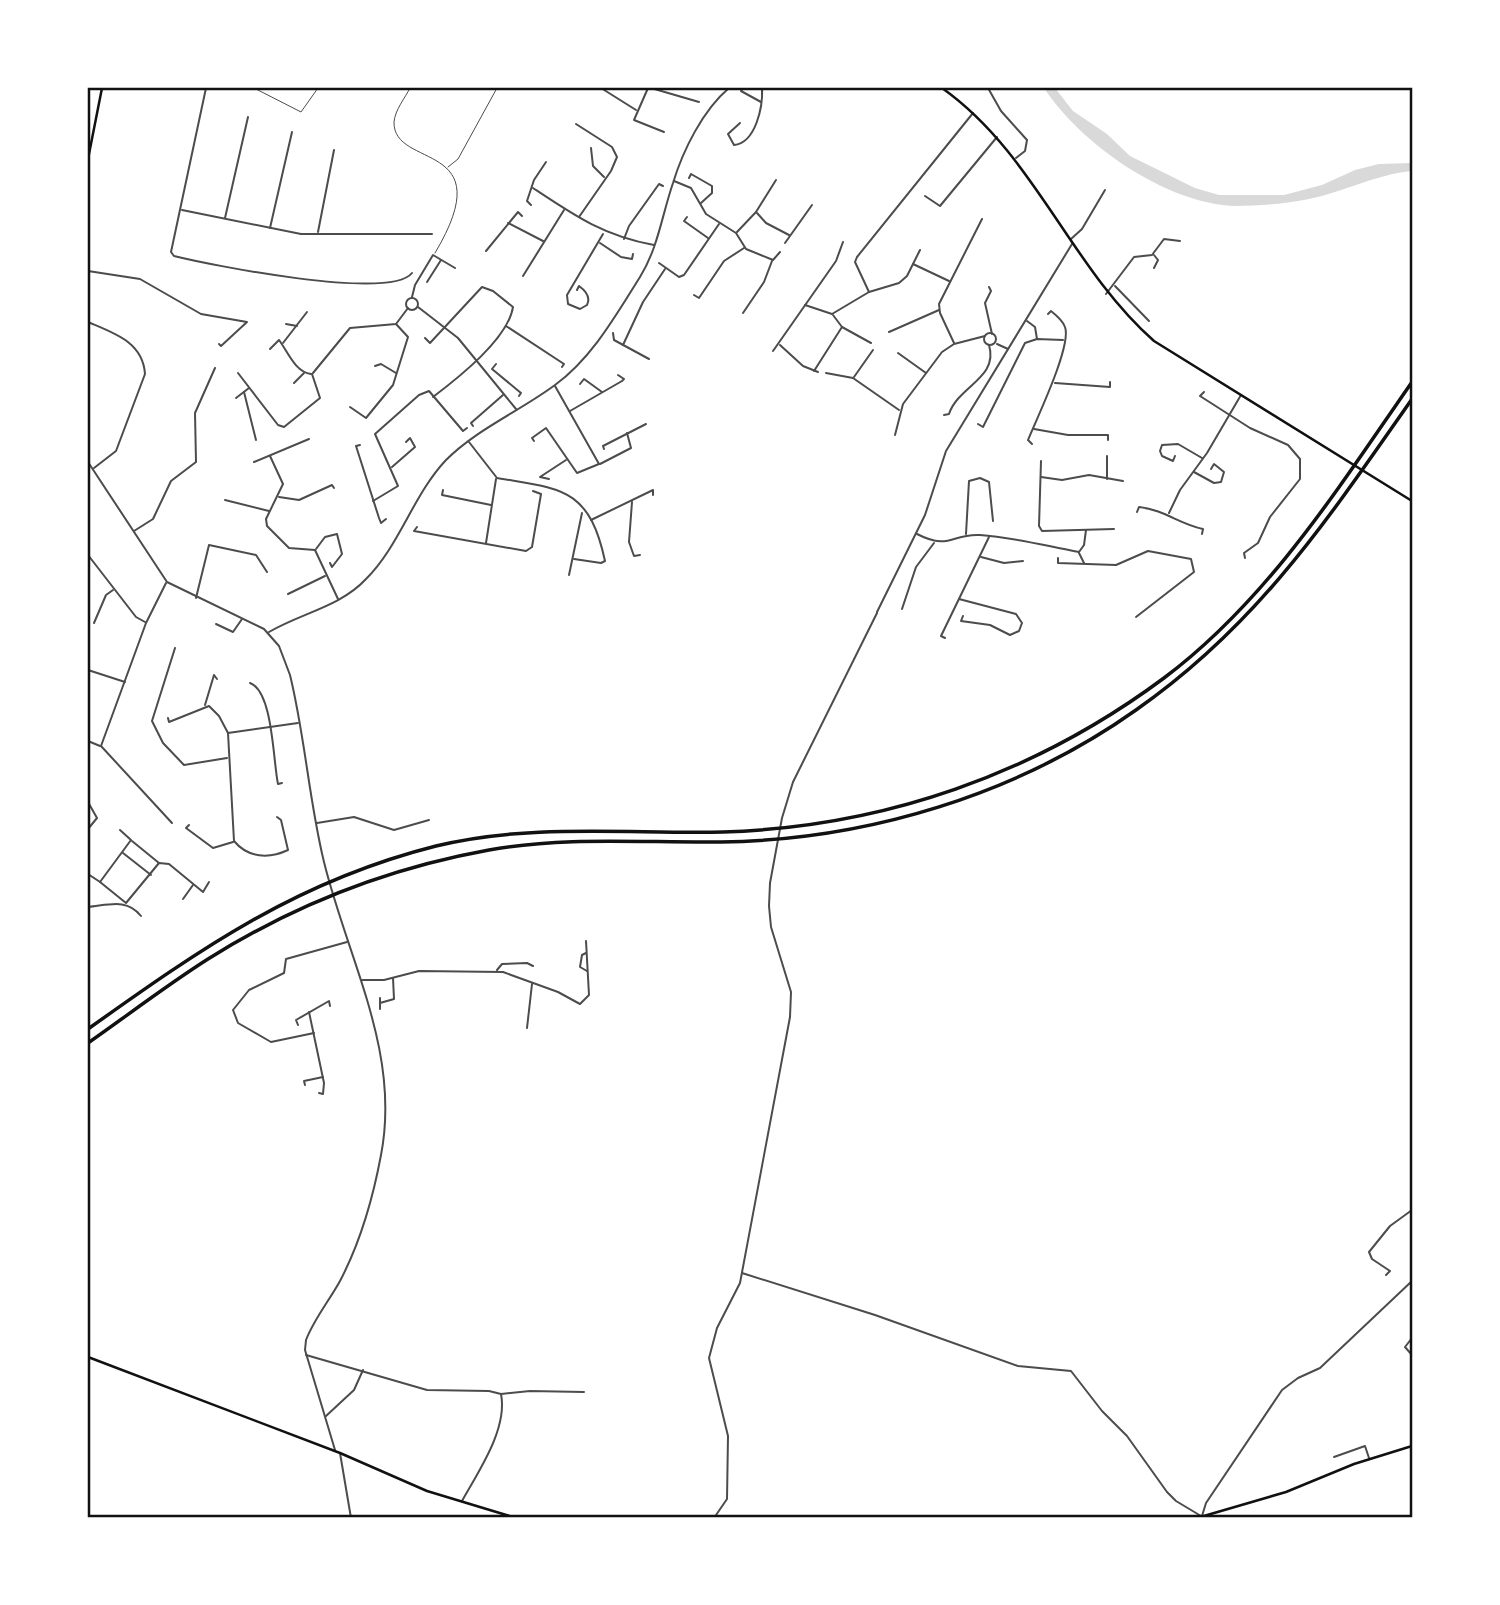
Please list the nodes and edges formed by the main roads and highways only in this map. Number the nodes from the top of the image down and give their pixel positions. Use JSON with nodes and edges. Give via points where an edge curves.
{"nodes":[{"id":1,"x":102,"y":88,"type":"edge"},
{"id":2,"x":943,"y":88,"type":"edge"},
{"id":3,"x":88,"y":159,"type":"edge"},
{"id":4,"x":1412,"y":382,"type":"edge"},
{"id":5,"x":1412,"y":399,"type":"edge"},
{"id":6,"x":1412,"y":501,"type":"edge"},
{"id":7,"x":88,"y":1029,"type":"edge"},
{"id":8,"x":88,"y":1043,"type":"edge"},
{"id":9,"x":88,"y":1357,"type":"edge"},
{"id":10,"x":1412,"y":1446,"type":"edge"},
{"id":11,"x":1202,"y":1516,"type":"edge"},
{"id":12,"x":516,"y":1517,"type":"edge"},
{"id":13,"x":1197,"y":1517,"type":"edge"}],
"edges":[{"from":1,"to":3,"type":"main road"},
{"from":2,"to":6,"type":"main road","via":[[1016,158],[1125,316],[1154,341]]},
{"from":4,"to":7,"type":"highway","via":[[1291,553],[1239,611],[1167,676],[1088,729],[985,780],[882,812],[802,826],[723,832],[547,832],[439,846],[333,880],[254,917],[200,949]]},
{"from":5,"to":8,"type":"highway","via":[[1338,505],[1263,600],[1211,652],[1134,712],[1017,777],[904,817],[825,833],[723,842],[549,843],[490,850],[398,872],[328,897],[250,934],[205,960]]},
{"from":9,"to":12,"type":"main road","via":[[427,1492]]},
{"from":10,"to":11,"type":"main road","via":[[1286,1492]]},
{"from":11,"to":13,"type":"main road"}]}
